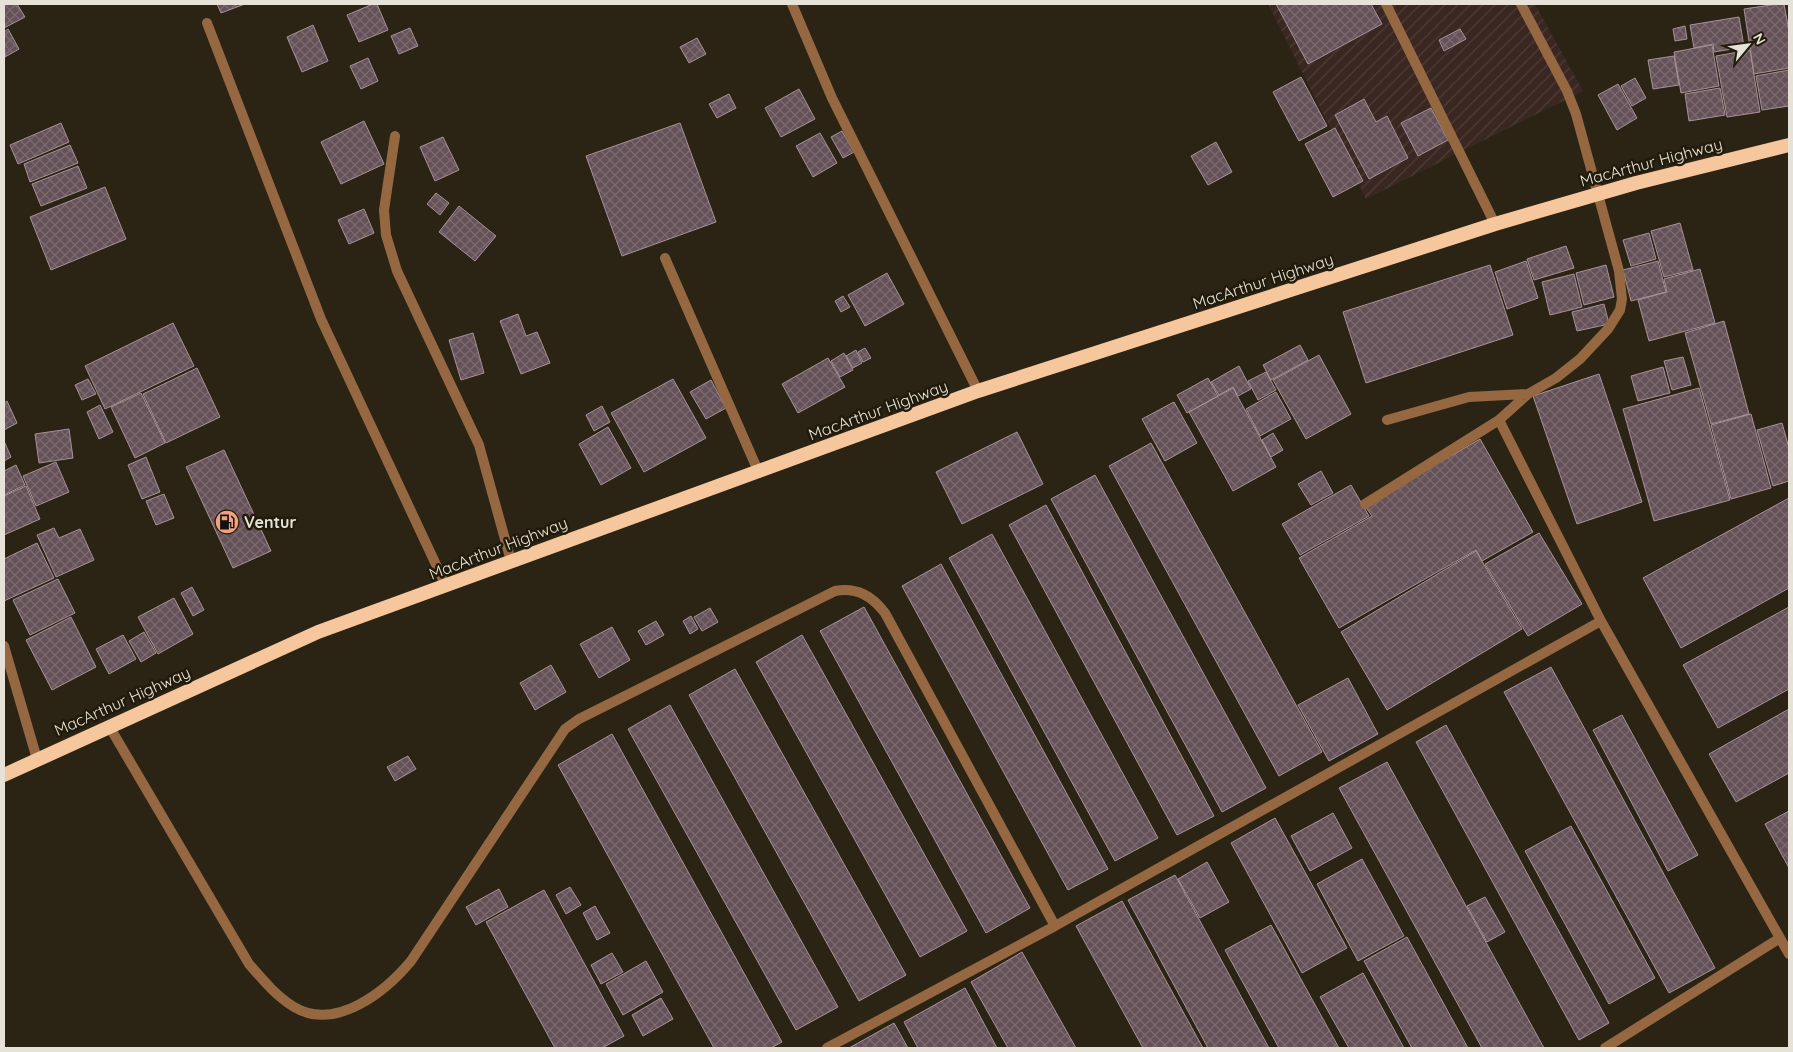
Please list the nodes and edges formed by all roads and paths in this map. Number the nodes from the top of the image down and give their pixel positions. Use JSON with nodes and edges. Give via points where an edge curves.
{"nodes":[{"id":1,"x":792,"y":4,"type":"edge"},
{"id":2,"x":1386,"y":4,"type":"edge"},
{"id":3,"x":1521,"y":4,"type":"edge"},
{"id":4,"x":207,"y":23,"type":"dead end"},
{"id":5,"x":395,"y":136,"type":"dead end"},
{"id":6,"x":1789,"y":145,"type":"edge"},
{"id":7,"x":1598,"y":194,"type":"junction"},
{"id":8,"x":1494,"y":224,"type":"junction"},
{"id":9,"x":665,"y":258,"type":"dead end"},
{"id":10,"x":978,"y":392,"type":"junction"},
{"id":11,"x":1528,"y":394,"type":"junction"},
{"id":12,"x":1387,"y":420,"type":"dead end"},
{"id":13,"x":1500,"y":420,"type":"junction"},
{"id":14,"x":759,"y":473,"type":"junction"},
{"id":15,"x":1365,"y":504,"type":"dead end"},
{"id":16,"x":510,"y":561,"type":"junction"},
{"id":17,"x":446,"y":586,"type":"junction"},
{"id":18,"x":1601,"y":621,"type":"junction"},
{"id":19,"x":4,"y":646,"type":"edge"},
{"id":20,"x":108,"y":726,"type":"junction"},
{"id":21,"x":37,"y":759,"type":"junction"},
{"id":22,"x":4,"y":775,"type":"edge"},
{"id":23,"x":1055,"y":926,"type":"junction"},
{"id":24,"x":1780,"y":938,"type":"junction"},
{"id":25,"x":1789,"y":954,"type":"edge"},
{"id":26,"x":827,"y":1048,"type":"edge"},
{"id":27,"x":1605,"y":1048,"type":"edge"}],
"edges":[{"from":1,"to":10,"type":"street","via":[[832,98]]},
{"from":2,"to":8,"type":"street"},
{"from":3,"to":7,"type":"street","via":[[1567,91],[1583,134]]},
{"from":4,"to":17,"type":"street","via":[[321,319]]},
{"from":5,"to":16,"type":"street","via":[[384,210],[386,235],[397,271],[479,445]]},
{"from":6,"to":7,"type":"highway","name":"MacArthur Highway"},
{"from":7,"to":8,"type":"highway","name":"MacArthur Highway"},
{"from":7,"to":11,"type":"street","via":[[1619,271],[1620,310],[1608,329],[1580,359]]},
{"from":8,"to":10,"type":"highway","name":"MacArthur Highway"},
{"from":9,"to":14,"type":"street"},
{"from":10,"to":14,"type":"highway","name":"MacArthur Highway"},
{"from":11,"to":12,"type":"street","via":[[1468,397]]},
{"from":11,"to":13,"type":"street"},
{"from":13,"to":15,"type":"street"},
{"from":13,"to":18,"type":"street"},
{"from":14,"to":16,"type":"highway","name":"MacArthur Highway"},
{"from":16,"to":17,"type":"highway","name":"MacArthur Highway"},
{"from":17,"to":20,"type":"highway","name":"MacArthur Highway","via":[[318,632]]},
{"from":18,"to":23,"type":"street"},
{"from":18,"to":24,"type":"street"},
{"from":19,"to":21,"type":"street"},
{"from":20,"to":21,"type":"highway","name":"MacArthur Highway"},
{"from":20,"to":23,"type":"street","via":[[249,964],[296,1008],[328,1014],[343,1012],[378,993],[402,972],[565,730],[579,719],[824,594],[847,589],[870,596],[885,614]]},
{"from":21,"to":22,"type":"highway","name":"MacArthur Highway"},
{"from":23,"to":26,"type":"street"},
{"from":24,"to":25,"type":"street"},
{"from":24,"to":27,"type":"street"}]}
